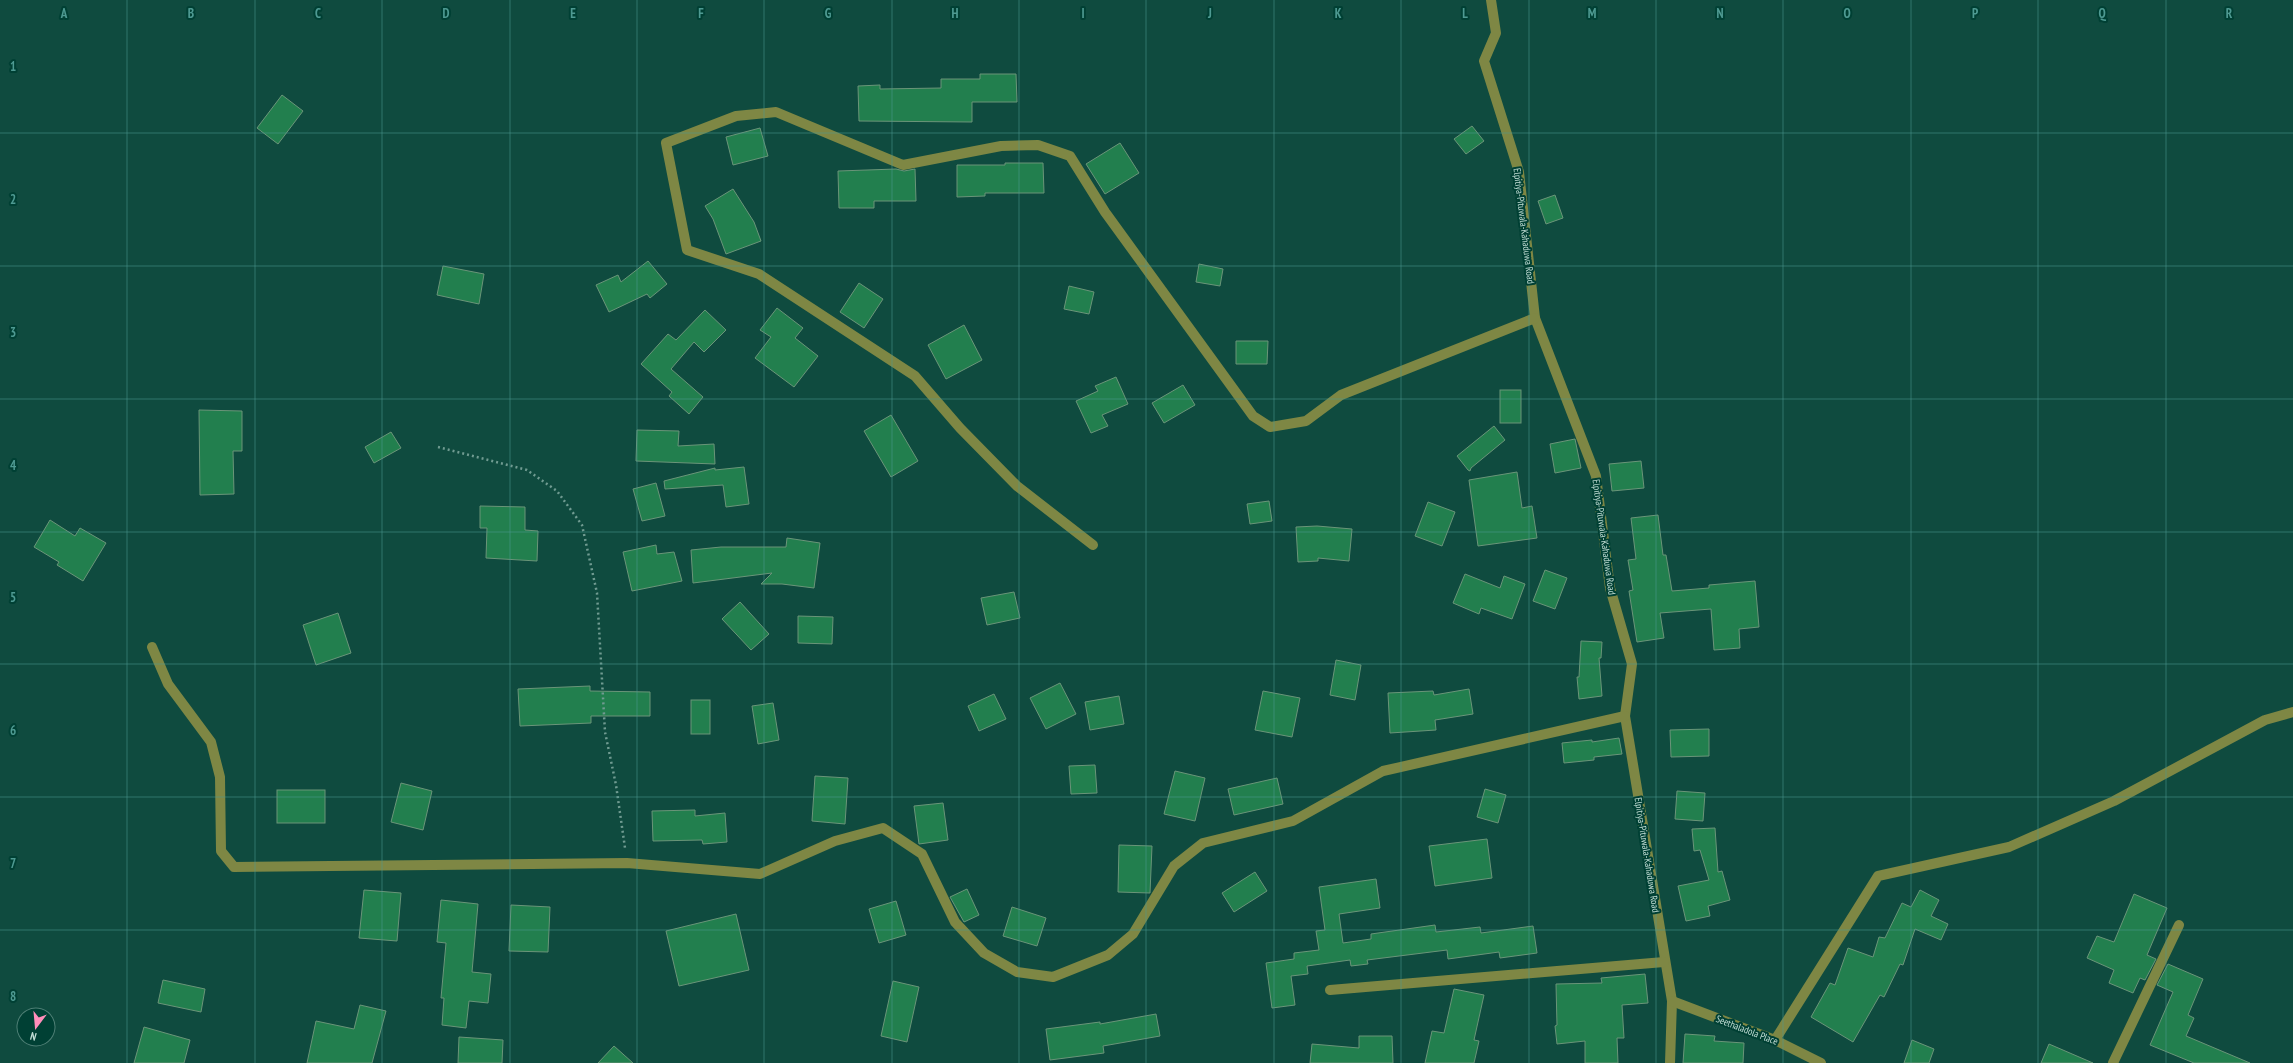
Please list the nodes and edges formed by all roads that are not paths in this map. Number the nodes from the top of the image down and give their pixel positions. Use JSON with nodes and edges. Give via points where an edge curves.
{"nodes":[{"id":1,"x":1491,"y":0,"type":"edge"},
{"id":2,"x":1535,"y":318,"type":"junction"},
{"id":3,"x":1093,"y":545,"type":"dead end"},
{"id":4,"x":152,"y":647,"type":"dead end"},
{"id":5,"x":2293,"y":712,"type":"edge"},
{"id":6,"x":1625,"y":716,"type":"junction"},
{"id":7,"x":2179,"y":926,"type":"dead end"},
{"id":8,"x":1664,"y":962,"type":"junction"},
{"id":9,"x":1330,"y":990,"type":"dead end"},
{"id":10,"x":1672,"y":1001,"type":"junction"},
{"id":11,"x":1775,"y":1040,"type":"junction"},
{"id":12,"x":1670,"y":1063,"type":"edge"},
{"id":13,"x":1821,"y":1063,"type":"edge"},
{"id":14,"x":2113,"y":1063,"type":"edge"}],
"edges":[{"from":1,"to":2,"type":"street","name":"Elpitiya-Pituwala-Kahaduwa Road","via":[[1496,33],[1484,61],[1519,172]]},
{"from":2,"to":3,"type":"street","via":[[1341,395],[1306,421],[1270,428],[1253,416],[1105,212],[1070,156],[1038,145],[1001,146],[903,165],[776,112],[736,116],[666,143],[687,250],[759,274],[915,376],[960,428],[1017,486]]},
{"from":2,"to":6,"type":"street","name":"Elpitiya-Pituwala-Kahaduwa Road","via":[[1596,476],[1610,588],[1632,664]]},
{"from":4,"to":6,"type":"street","via":[[168,684],[211,742],[220,777],[221,851],[234,867],[627,863],[760,874],[835,841],[883,828],[922,854],[955,922],[984,953],[1017,972],[1053,977],[1108,955],[1133,934],[1174,866],[1203,843],[1293,821],[1382,771]]},
{"from":5,"to":11,"type":"street","via":[[2264,720],[2114,801],[2009,847],[1878,876]]},
{"from":6,"to":8,"type":"street","name":"Elpitiya-Pituwala-Kahaduwa Road"},
{"from":7,"to":14,"type":"street"},
{"from":8,"to":9,"type":"street"},
{"from":8,"to":10,"type":"street","name":"Elpitiya-Pituwala-Kahaduwa Road"},
{"from":10,"to":11,"type":"street","name":"Seethaladola Place"},
{"from":10,"to":12,"type":"street","name":"Elpitiya-Pituwala-Kahaduwa Road"},
{"from":11,"to":13,"type":"street","name":"Seethaladola Place"}]}
